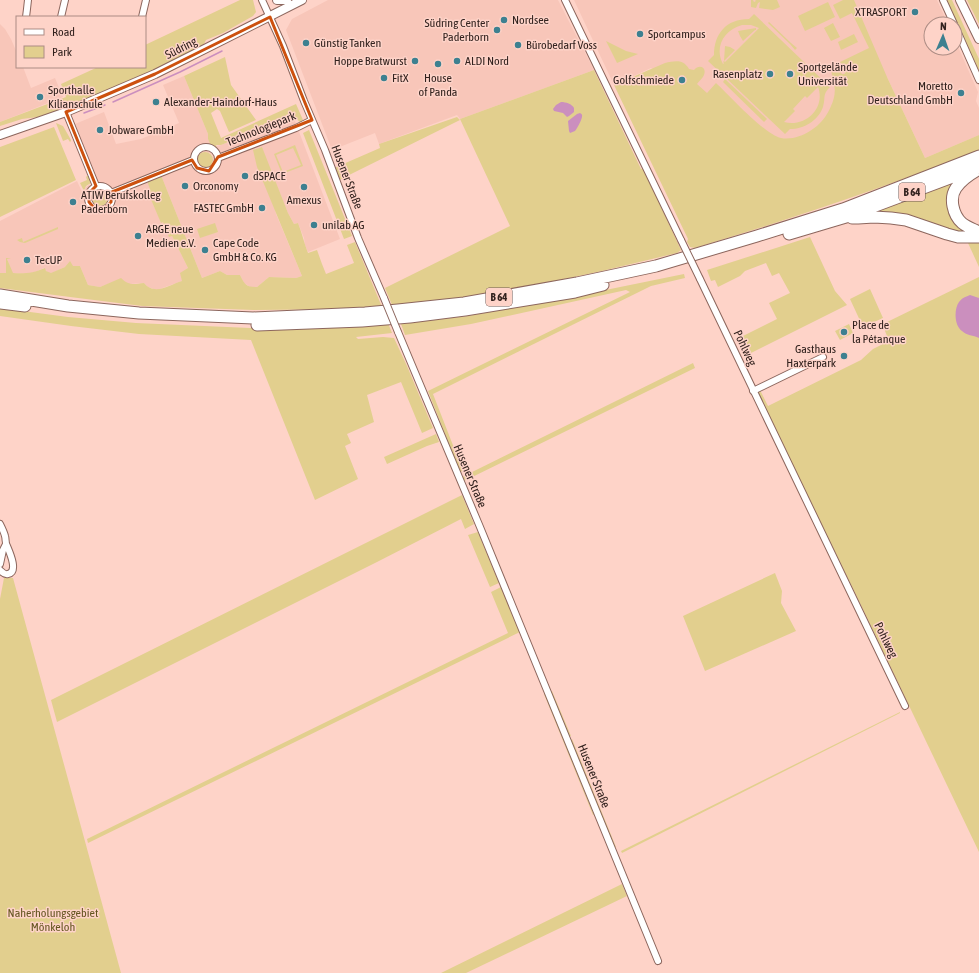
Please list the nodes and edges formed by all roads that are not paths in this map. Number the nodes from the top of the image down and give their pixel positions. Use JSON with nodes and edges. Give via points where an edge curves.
{"nodes":[{"id":1,"x":28,"y":0,"type":"edge"},
{"id":2,"x":65,"y":0,"type":"edge"},
{"id":3,"x":146,"y":0,"type":"edge"},
{"id":4,"x":262,"y":0,"type":"edge"},
{"id":5,"x":277,"y":0,"type":"edge"},
{"id":6,"x":288,"y":0,"type":"edge"},
{"id":7,"x":302,"y":0,"type":"edge"},
{"id":8,"x":565,"y":0,"type":"edge"},
{"id":9,"x":943,"y":0,"type":"edge"},
{"id":10,"x":960,"y":0,"type":"edge"},
{"id":11,"x":26,"y":16,"type":"edge"},
{"id":12,"x":61,"y":16,"type":"edge"},
{"id":13,"x":142,"y":16,"type":"edge"},
{"id":14,"x":950,"y":16,"type":"edge"},
{"id":15,"x":270,"y":17,"type":"junction"},
{"id":16,"x":979,"y":39,"type":"edge"},
{"id":17,"x":963,"y":45,"type":"edge"},
{"id":18,"x":979,"y":80,"type":"edge"},
{"id":19,"x":66,"y":112,"type":"junction"},
{"id":20,"x":312,"y":120,"type":"junction"},
{"id":21,"x":0,"y":135,"type":"edge"},
{"id":22,"x":979,"y":156,"type":"edge"},
{"id":23,"x":218,"y":158,"type":"junction"},
{"id":24,"x":194,"y":160,"type":"junction"},
{"id":25,"x":979,"y":168,"type":"edge"},
{"id":26,"x":96,"y":186,"type":"junction"},
{"id":27,"x":111,"y":192,"type":"junction"},
{"id":28,"x":846,"y":217,"type":"junction"},
{"id":29,"x":979,"y":232,"type":"edge"},
{"id":30,"x":979,"y":237,"type":"edge"},
{"id":31,"x":0,"y":295,"type":"edge"},
{"id":32,"x":0,"y":303,"type":"edge"},
{"id":33,"x":823,"y":357,"type":"dead end"},
{"id":34,"x":753,"y":391,"type":"junction"},
{"id":35,"x":0,"y":524,"type":"edge"},
{"id":36,"x":6,"y":544,"type":"junction"},
{"id":37,"x":0,"y":564,"type":"edge"},
{"id":38,"x":0,"y":570,"type":"edge"},
{"id":39,"x":905,"y":706,"type":"dead end"},
{"id":40,"x":658,"y":961,"type":"dead end"}],
"edges":[{"from":1,"to":11,"type":"street"},
{"from":2,"to":12,"type":"street"},
{"from":3,"to":13,"type":"street"},
{"from":4,"to":15,"type":"street","name":"Husener Straße"},
{"from":5,"to":6,"type":"main road"},
{"from":7,"to":15,"type":"main road","name":"Südring"},
{"from":8,"to":34,"type":"street","name":"Pohlweg","bridge":true},
{"from":9,"to":14,"type":"street"},
{"from":10,"to":16,"type":"main road"},
{"from":15,"to":19,"type":"main road","name":"Südring","via":[[155,74]]},
{"from":15,"to":20,"type":"street","name":"Husener Straße"},
{"from":17,"to":18,"type":"street"},
{"from":19,"to":21,"type":"main road","name":"Südring"},
{"from":19,"to":26,"type":"street"},
{"from":20,"to":23,"type":"street","name":"Technologiepark"},
{"from":20,"to":40,"type":"street","name":"Husener Straße","bridge":true,"via":[[358,238]]},
{"from":22,"to":31,"type":"highway","number":"B 64","via":[[843,209],[656,266],[464,303],[365,313],[253,318],[139,313],[68,306]]},
{"from":23,"to":24,"type":"street","name":"Technologiepark","via":[[214,151],[205,148],[197,151]]},
{"from":23,"to":24,"type":"street","name":"Technologiepark","via":[[212,170],[206,172],[197,168]]},
{"from":24,"to":27,"type":"street","name":"Technologiepark"},
{"from":25,"to":28,"type":"highway","number":"B 64"},
{"from":25,"to":29,"type":"highway","via":[[956,188],[953,207],[961,222]]},
{"from":26,"to":27,"type":"street","via":[[108,188]]},
{"from":26,"to":27,"type":"street","via":[[88,196],[90,205],[95,208],[104,209],[110,205]]},
{"from":28,"to":30,"type":"highway","via":[[874,216],[906,220],[958,237]]},
{"from":28,"to":32,"type":"highway","number":"B 64","via":[[681,266],[575,292],[410,317],[254,325],[136,320]]},
{"from":33,"to":34,"type":"street"},
{"from":34,"to":39,"type":"street","name":"Pohlweg"},
{"from":35,"to":36,"type":"street"},
{"from":36,"to":37,"type":"street"},
{"from":36,"to":38,"type":"street","via":[[14,568],[9,574]]}]}
